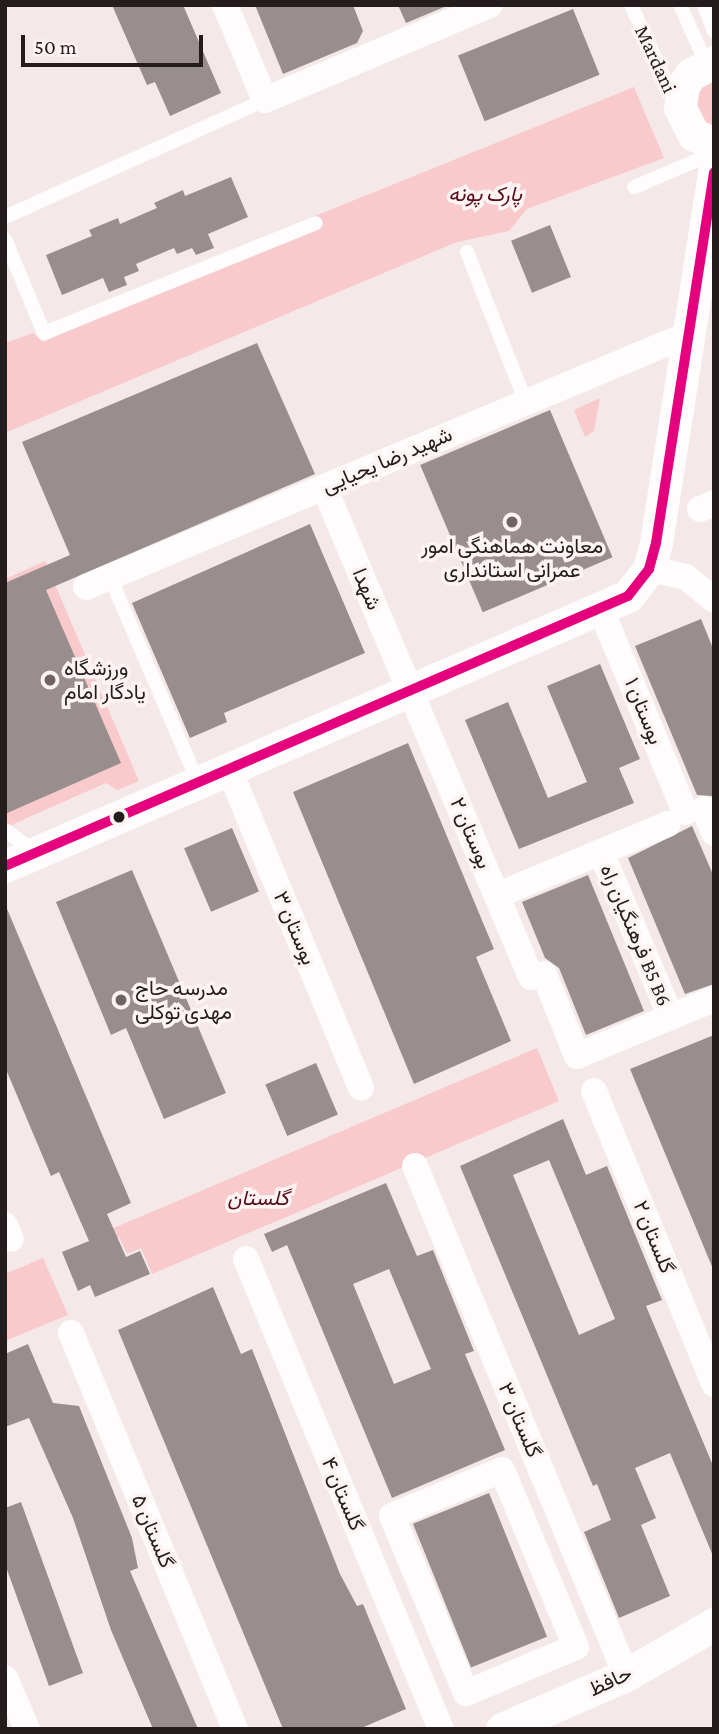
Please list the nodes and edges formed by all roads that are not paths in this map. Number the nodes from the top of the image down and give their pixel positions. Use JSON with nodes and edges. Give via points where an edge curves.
{"nodes":[{"id":1,"x":225,"y":5,"type":"edge"},
{"id":2,"x":490,"y":5,"type":"edge"},
{"id":3,"x":631,"y":5,"type":"edge"},
{"id":4,"x":680,"y":5,"type":"edge"},
{"id":5,"x":704,"y":5,"type":"edge"},
{"id":6,"x":714,"y":31,"type":"edge"},
{"id":7,"x":710,"y":63,"type":"edge"},
{"id":8,"x":265,"y":100,"type":"junction"},
{"id":9,"x":680,"y":113,"type":"junction"},
{"id":10,"x":714,"y":145,"type":"edge"},
{"id":11,"x":714,"y":173,"type":"edge"},
{"id":12,"x":634,"y":187,"type":"dead end"},
{"id":13,"x":5,"y":217,"type":"edge"},
{"id":14,"x":316,"y":223,"type":"dead end"},
{"id":15,"x":5,"y":239,"type":"edge"},
{"id":16,"x":467,"y":252,"type":"dead end"},
{"id":17,"x":689,"y":334,"type":"junction"},
{"id":18,"x":526,"y":400,"type":"junction"},
{"id":19,"x":324,"y":487,"type":"junction"},
{"id":20,"x":660,"y":572,"type":"junction"},
{"id":21,"x":110,"y":577,"type":"junction"},
{"id":22,"x":86,"y":587,"type":"dead end"},
{"id":23,"x":714,"y":600,"type":"edge"},
{"id":24,"x":601,"y":610,"type":"junction"},
{"id":25,"x":714,"y":617,"type":"edge"},
{"id":26,"x":410,"y":690,"type":"junction"},
{"id":27,"x":229,"y":769,"type":"junction"},
{"id":28,"x":198,"y":782,"type":"junction"},
{"id":29,"x":693,"y":820,"type":"edge"},
{"id":30,"x":5,"y":830,"type":"edge"},
{"id":31,"x":601,"y":852,"type":"junction"},
{"id":32,"x":36,"y":853,"type":"junction"},
{"id":33,"x":5,"y":866,"type":"edge"},
{"id":34,"x":510,"y":890,"type":"dead end"},
{"id":35,"x":714,"y":999,"type":"edge"},
{"id":36,"x":671,"y":1017,"type":"junction"},
{"id":37,"x":361,"y":1088,"type":"dead end"},
{"id":38,"x":593,"y":1091,"type":"dead end"},
{"id":39,"x":415,"y":1166,"type":"dead end"},
{"id":40,"x":246,"y":1259,"type":"dead end"},
{"id":41,"x":71,"y":1333,"type":"dead end"},
{"id":42,"x":714,"y":1384,"type":"edge"},
{"id":43,"x":566,"y":1622,"type":"junction"},
{"id":44,"x":714,"y":1624,"type":"edge"},
{"id":45,"x":607,"y":1629,"type":"junction"},
{"id":46,"x":626,"y":1675,"type":"junction"},
{"id":47,"x":5,"y":1678,"type":"edge"},
{"id":48,"x":27,"y":1729,"type":"edge"},
{"id":49,"x":235,"y":1729,"type":"edge"},
{"id":50,"x":441,"y":1729,"type":"edge"},
{"id":51,"x":502,"y":1729,"type":"edge"}],
"edges":[{"from":1,"to":8,"type":"street"},
{"from":2,"to":8,"type":"street"},
{"from":3,"to":9,"type":"lane","name":"Mardani"},
{"from":4,"to":7,"type":"lane","name":"Mardani"},
{"from":5,"to":6,"type":"lane"},
{"from":7,"to":9,"type":"street","via":[[683,86]]},
{"from":8,"to":13,"type":"lane"},
{"from":9,"to":10,"type":"street","via":[[694,135]]},
{"from":10,"to":12,"type":"lane","via":[[698,160]]},
{"from":11,"to":17,"type":"street"},
{"from":14,"to":15,"type":"lane","via":[[44,333]]},
{"from":16,"to":18,"type":"lane"},
{"from":17,"to":18,"type":"street","name":"شهید رضا یحیایی"},
{"from":17,"to":20,"type":"street"},
{"from":18,"to":19,"type":"street","name":"شهید رضا یحیایی"},
{"from":19,"to":21,"type":"street","name":"شهید رضا یحیایی"},
{"from":19,"to":26,"type":"street","name":"شهدا"},
{"from":20,"to":23,"type":"street","via":[[686,577]]},
{"from":20,"to":24,"type":"street"},
{"from":20,"to":25,"type":"street"},
{"from":21,"to":22,"type":"street","name":"شهید رضا یحیایی"},
{"from":21,"to":28,"type":"lane"},
{"from":24,"to":26,"type":"street"},
{"from":24,"to":29,"type":"street","name":"بوستان ۱"},
{"from":26,"to":27,"type":"street"},
{"from":26,"to":36,"type":"street","name":"بوستان ۲","via":[[577,1056]]},
{"from":27,"to":28,"type":"street"},
{"from":27,"to":37,"type":"street","name":"بوستان ۳"},
{"from":28,"to":32,"type":"street"},
{"from":29,"to":31,"type":"street","name":"فرهنگیان راه B5 B6"},
{"from":30,"to":32,"type":"lane"},
{"from":31,"to":34,"type":"street","name":"فرهنگیان راه B5 B6"},
{"from":31,"to":36,"type":"street","name":"فرهنگیان راه B5 B6"},
{"from":32,"to":33,"type":"street"},
{"from":35,"to":36,"type":"street"},
{"from":38,"to":42,"type":"street","name":"گلستان ۲"},
{"from":39,"to":45,"type":"street","name":"گلستان ۳"},
{"from":40,"to":50,"type":"street","name":"گلستان ۴"},
{"from":41,"to":49,"type":"street","name":"گلستان ۵"},
{"from":43,"to":43,"type":"street","via":[[502,1470],[392,1516],[466,1693],[576,1647]]},
{"from":43,"to":45,"type":"street"},
{"from":44,"to":46,"type":"street","name":"حافظ"},
{"from":45,"to":46,"type":"street","name":"گلستان ۳"},
{"from":46,"to":51,"type":"street","name":"حافظ"},
{"from":47,"to":48,"type":"street"}]}
